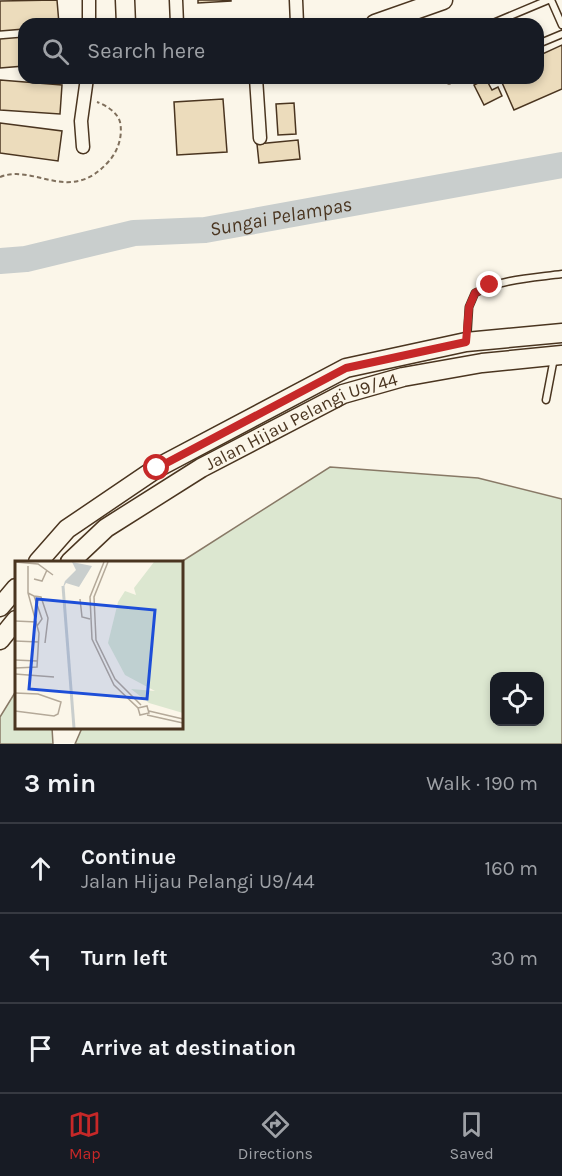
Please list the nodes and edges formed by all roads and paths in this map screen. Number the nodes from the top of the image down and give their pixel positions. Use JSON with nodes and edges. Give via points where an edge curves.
{"nodes":[{"id":1,"x":88,"y":0,"type":"edge"},
{"id":2,"x":125,"y":0,"type":"edge"},
{"id":3,"x":176,"y":0,"type":"edge"},
{"id":4,"x":296,"y":0,"type":"edge"},
{"id":5,"x":443,"y":0,"type":"edge"},
{"id":6,"x":550,"y":0,"type":"edge"},
{"id":7,"x":409,"y":12,"type":"edge"},
{"id":8,"x":89,"y":18,"type":"edge"},
{"id":9,"x":126,"y":18,"type":"edge"},
{"id":10,"x":177,"y":18,"type":"edge"},
{"id":11,"x":297,"y":18,"type":"edge"},
{"id":12,"x":392,"y":18,"type":"edge"},
{"id":13,"x":506,"y":18,"type":"edge"},
{"id":14,"x":562,"y":25,"type":"edge"},
{"id":15,"x":562,"y":34,"type":"edge"},
{"id":16,"x":544,"y":42,"type":"edge"},
{"id":17,"x":86,"y":84,"type":"edge"},
{"id":18,"x":256,"y":84,"type":"edge"},
{"id":19,"x":260,"y":138,"type":"dead end"},
{"id":20,"x":83,"y":147,"type":"dead end"},
{"id":21,"x":562,"y":274,"type":"edge"},
{"id":22,"x":562,"y":333,"type":"edge"},
{"id":23,"x":466,"y":342,"type":"junction"},
{"id":24,"x":558,"y":355,"type":"edge"},
{"id":25,"x":546,"y":400,"type":"dead end"},
{"id":26,"x":39,"y":561,"type":"edge"},
{"id":27,"x":71,"y":561,"type":"edge"},
{"id":28,"x":15,"y":589,"type":"edge"},
{"id":29,"x":0,"y":607,"type":"edge"},
{"id":30,"x":15,"y":621,"type":"edge"},
{"id":31,"x":0,"y":640,"type":"edge"}],
"edges":[{"from":1,"to":8,"type":"street"},
{"from":2,"to":9,"type":"street"},
{"from":3,"to":10,"type":"street"},
{"from":4,"to":11,"type":"street"},
{"from":5,"to":7,"type":"street"},
{"from":6,"to":13,"type":"lane"},
{"from":6,"to":14,"type":"lane"},
{"from":7,"to":12,"type":"street"},
{"from":15,"to":16,"type":"lane"},
{"from":17,"to":20,"type":"street","via":[[81,121]]},
{"from":18,"to":19,"type":"street"},
{"from":21,"to":23,"type":"lane","via":[[507,281],[475,293],[469,307]]},
{"from":22,"to":23,"type":"street","name":"Jalan Hijau Pelangi U9/44"},
{"from":23,"to":26,"type":"street","name":"Jalan Hijau Pelangi U9/44","via":[[346,368],[157,468],[68,529]]},
{"from":24,"to":25,"type":"lane"},
{"from":24,"to":27,"type":"street","name":"Jalan Hijau Pelangi U9/44","via":[[414,375],[343,394],[201,468],[106,528]]},
{"from":28,"to":29,"type":"street"},
{"from":30,"to":31,"type":"street"}]}
